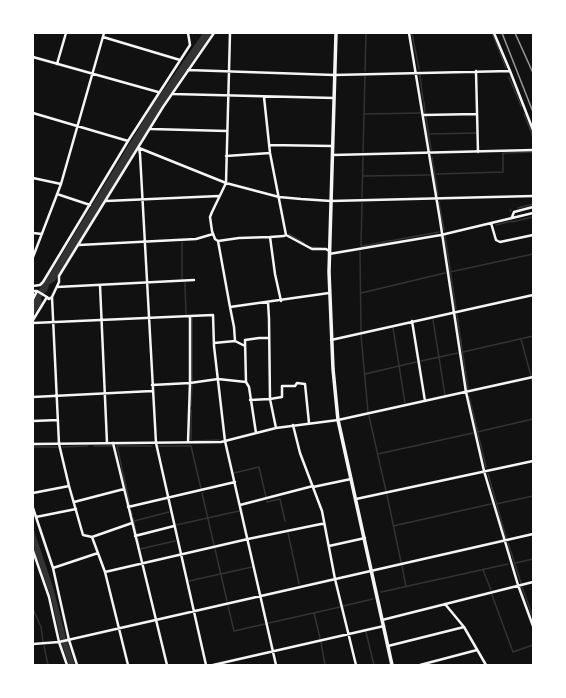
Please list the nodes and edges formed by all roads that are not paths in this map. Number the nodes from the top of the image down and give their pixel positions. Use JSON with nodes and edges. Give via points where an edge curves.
{"nodes":[{"id":1,"x":66,"y":33,"type":"edge"},
{"id":2,"x":104,"y":33,"type":"edge"},
{"id":3,"x":188,"y":33,"type":"edge"},
{"id":4,"x":214,"y":33,"type":"edge"},
{"id":5,"x":230,"y":33,"type":"edge"},
{"id":6,"x":336,"y":33,"type":"edge"},
{"id":7,"x":409,"y":33,"type":"edge"},
{"id":8,"x":494,"y":33,"type":"edge"},
{"id":9,"x":103,"y":37,"type":"junction"},
{"id":10,"x":33,"y":57,"type":"edge"},
{"id":11,"x":180,"y":60,"type":"junction"},
{"id":12,"x":57,"y":64,"type":"junction"},
{"id":13,"x":188,"y":70,"type":"junction"},
{"id":14,"x":510,"y":71,"type":"junction"},
{"id":15,"x":229,"y":72,"type":"junction"},
{"id":16,"x":476,"y":72,"type":"junction"},
{"id":17,"x":416,"y":73,"type":"junction"},
{"id":18,"x":92,"y":74,"type":"junction"},
{"id":19,"x":334,"y":75,"type":"junction"},
{"id":20,"x":158,"y":92,"type":"junction"},
{"id":21,"x":172,"y":94,"type":"junction"},
{"id":22,"x":228,"y":96,"type":"junction"},
{"id":23,"x":264,"y":97,"type":"junction"},
{"id":24,"x":334,"y":98,"type":"junction"},
{"id":25,"x":33,"y":112,"type":"edge"},
{"id":26,"x":477,"y":114,"type":"junction"},
{"id":27,"x":423,"y":115,"type":"junction"},
{"id":28,"x":77,"y":126,"type":"junction"},
{"id":29,"x":150,"y":129,"type":"junction"},
{"id":30,"x":533,"y":130,"type":"edge"},
{"id":31,"x":227,"y":131,"type":"junction"},
{"id":32,"x":128,"y":141,"type":"junction"},
{"id":33,"x":269,"y":144,"type":"junction"},
{"id":34,"x":332,"y":146,"type":"junction"},
{"id":35,"x":139,"y":148,"type":"junction"},
{"id":36,"x":533,"y":150,"type":"edge"},
{"id":37,"x":270,"y":152,"type":"junction"},
{"id":38,"x":478,"y":152,"type":"junction"},
{"id":39,"x":429,"y":153,"type":"junction"},
{"id":40,"x":332,"y":155,"type":"junction"},
{"id":41,"x":226,"y":156,"type":"junction"},
{"id":42,"x":33,"y":178,"type":"edge"},
{"id":43,"x":226,"y":183,"type":"junction"},
{"id":44,"x":61,"y":184,"type":"junction"},
{"id":45,"x":57,"y":194,"type":"junction"},
{"id":46,"x":219,"y":196,"type":"junction"},
{"id":47,"x":533,"y":196,"type":"edge"},
{"id":48,"x":278,"y":197,"type":"junction"},
{"id":49,"x":437,"y":198,"type":"junction"},
{"id":50,"x":142,"y":200,"type":"junction"},
{"id":51,"x":106,"y":202,"type":"junction"},
{"id":52,"x":331,"y":202,"type":"junction"},
{"id":53,"x":90,"y":205,"type":"junction"},
{"id":54,"x":533,"y":207,"type":"edge"},
{"id":55,"x":533,"y":213,"type":"edge"},
{"id":56,"x":511,"y":218,"type":"junction"},
{"id":57,"x":491,"y":223,"type":"junction"},
{"id":58,"x":33,"y":233,"type":"edge"},
{"id":59,"x":42,"y":234,"type":"junction"},
{"id":60,"x":213,"y":234,"type":"junction"},
{"id":61,"x":286,"y":235,"type":"junction"},
{"id":62,"x":441,"y":235,"type":"junction"},
{"id":63,"x":533,"y":235,"type":"edge"},
{"id":64,"x":270,"y":237,"type":"junction"},
{"id":65,"x":145,"y":241,"type":"junction"},
{"id":66,"x":218,"y":241,"type":"junction"},
{"id":67,"x":78,"y":245,"type":"junction"},
{"id":68,"x":329,"y":252,"type":"junction"},
{"id":69,"x":33,"y":257,"type":"edge"},
{"id":70,"x":194,"y":280,"type":"dead end"},
{"id":71,"x":147,"y":283,"type":"junction"},
{"id":72,"x":100,"y":285,"type":"junction"},
{"id":73,"x":33,"y":286,"type":"edge"},
{"id":74,"x":57,"y":287,"type":"junction"},
{"id":75,"x":33,"y":291,"type":"edge"},
{"id":76,"x":37,"y":291,"type":"junction"},
{"id":77,"x":329,"y":293,"type":"junction"},
{"id":78,"x":533,"y":295,"type":"edge"},
{"id":79,"x":46,"y":297,"type":"junction"},
{"id":80,"x":52,"y":297,"type":"junction"},
{"id":81,"x":33,"y":299,"type":"edge"},
{"id":82,"x":282,"y":300,"type":"junction"},
{"id":83,"x":268,"y":302,"type":"junction"},
{"id":84,"x":230,"y":307,"type":"junction"},
{"id":85,"x":454,"y":312,"type":"junction"},
{"id":86,"x":190,"y":316,"type":"junction"},
{"id":87,"x":149,"y":318,"type":"junction"},
{"id":88,"x":33,"y":320,"type":"edge"},
{"id":89,"x":101,"y":320,"type":"junction"},
{"id":90,"x":412,"y":321,"type":"junction"},
{"id":91,"x":53,"y":322,"type":"junction"},
{"id":92,"x":33,"y":323,"type":"edge"},
{"id":93,"x":269,"y":338,"type":"junction"},
{"id":94,"x":330,"y":340,"type":"junction"},
{"id":95,"x":235,"y":341,"type":"junction"},
{"id":96,"x":214,"y":343,"type":"junction"},
{"id":97,"x":245,"y":346,"type":"junction"},
{"id":98,"x":533,"y":377,"type":"edge"},
{"id":99,"x":218,"y":379,"type":"junction"},
{"id":100,"x":246,"y":382,"type":"junction"},
{"id":101,"x":190,"y":383,"type":"junction"},
{"id":102,"x":152,"y":385,"type":"junction"},
{"id":103,"x":152,"y":391,"type":"junction"},
{"id":104,"x":466,"y":392,"type":"junction"},
{"id":105,"x":105,"y":393,"type":"junction"},
{"id":106,"x":57,"y":396,"type":"junction"},
{"id":107,"x":33,"y":397,"type":"edge"},
{"id":108,"x":270,"y":399,"type":"junction"},
{"id":109,"x":250,"y":400,"type":"junction"},
{"id":110,"x":425,"y":401,"type":"junction"},
{"id":111,"x":33,"y":420,"type":"edge"},
{"id":112,"x":58,"y":420,"type":"junction"},
{"id":113,"x":338,"y":420,"type":"junction"},
{"id":114,"x":309,"y":423,"type":"junction"},
{"id":115,"x":293,"y":425,"type":"junction"},
{"id":116,"x":276,"y":428,"type":"junction"},
{"id":117,"x":256,"y":433,"type":"junction"},
{"id":118,"x":225,"y":441,"type":"junction"},
{"id":119,"x":188,"y":442,"type":"junction"},
{"id":120,"x":107,"y":443,"type":"junction"},
{"id":121,"x":114,"y":443,"type":"junction"},
{"id":122,"x":156,"y":443,"type":"junction"},
{"id":123,"x":33,"y":444,"type":"edge"},
{"id":124,"x":59,"y":444,"type":"junction"},
{"id":125,"x":533,"y":460,"type":"edge"},
{"id":126,"x":484,"y":471,"type":"junction"},
{"id":127,"x":351,"y":479,"type":"junction"},
{"id":128,"x":235,"y":482,"type":"junction"},
{"id":129,"x":69,"y":486,"type":"junction"},
{"id":130,"x":313,"y":486,"type":"junction"},
{"id":131,"x":124,"y":489,"type":"junction"},
{"id":132,"x":33,"y":493,"type":"edge"},
{"id":133,"x":168,"y":498,"type":"junction"},
{"id":134,"x":356,"y":500,"type":"junction"},
{"id":135,"x":74,"y":502,"type":"junction"},
{"id":136,"x":240,"y":505,"type":"junction"},
{"id":137,"x":128,"y":507,"type":"junction"},
{"id":138,"x":33,"y":508,"type":"edge"},
{"id":139,"x":76,"y":509,"type":"junction"},
{"id":140,"x":36,"y":517,"type":"junction"},
{"id":141,"x":132,"y":523,"type":"junction"},
{"id":142,"x":324,"y":524,"type":"junction"},
{"id":143,"x":174,"y":526,"type":"junction"},
{"id":144,"x":533,"y":534,"type":"edge"},
{"id":145,"x":92,"y":536,"type":"junction"},
{"id":146,"x":135,"y":536,"type":"junction"},
{"id":147,"x":364,"y":538,"type":"junction"},
{"id":148,"x":248,"y":539,"type":"junction"},
{"id":149,"x":504,"y":541,"type":"junction"},
{"id":150,"x":329,"y":546,"type":"junction"},
{"id":151,"x":33,"y":551,"type":"edge"},
{"id":152,"x":98,"y":553,"type":"junction"},
{"id":153,"x":181,"y":554,"type":"junction"},
{"id":154,"x":142,"y":563,"type":"junction"},
{"id":155,"x":53,"y":568,"type":"junction"},
{"id":156,"x":372,"y":570,"type":"junction"},
{"id":157,"x":105,"y":572,"type":"junction"},
{"id":158,"x":335,"y":579,"type":"junction"},
{"id":159,"x":533,"y":582,"type":"edge"},
{"id":160,"x":518,"y":586,"type":"junction"},
{"id":161,"x":261,"y":596,"type":"junction"},
{"id":162,"x":445,"y":604,"type":"junction"},
{"id":163,"x":194,"y":611,"type":"junction"},
{"id":164,"x":156,"y":620,"type":"junction"},
{"id":165,"x":382,"y":620,"type":"junction"},
{"id":166,"x":384,"y":626,"type":"junction"},
{"id":167,"x":533,"y":626,"type":"edge"},
{"id":168,"x":464,"y":627,"type":"junction"},
{"id":169,"x":119,"y":628,"type":"junction"},
{"id":170,"x":349,"y":634,"type":"junction"},
{"id":171,"x":68,"y":640,"type":"junction"},
{"id":172,"x":60,"y":642,"type":"junction"},
{"id":173,"x":33,"y":644,"type":"edge"},
{"id":174,"x":388,"y":646,"type":"junction"},
{"id":175,"x":477,"y":650,"type":"junction"},
{"id":176,"x":273,"y":651,"type":"junction"},
{"id":177,"x":67,"y":665,"type":"edge"},
{"id":178,"x":78,"y":665,"type":"edge"},
{"id":179,"x":128,"y":665,"type":"edge"},
{"id":180,"x":167,"y":665,"type":"edge"},
{"id":181,"x":206,"y":665,"type":"edge"},
{"id":182,"x":213,"y":665,"type":"edge"},
{"id":183,"x":276,"y":665,"type":"edge"},
{"id":184,"x":356,"y":665,"type":"edge"},
{"id":185,"x":392,"y":665,"type":"edge"},
{"id":186,"x":420,"y":665,"type":"edge"},
{"id":187,"x":486,"y":665,"type":"edge"}],
"edges":[{"from":1,"to":12,"type":"street"},
{"from":2,"to":9,"type":"street"},
{"from":3,"to":11,"type":"street","via":[[190,45]]},
{"from":4,"to":13,"type":"street"},
{"from":5,"to":15,"type":"street"},
{"from":6,"to":19,"type":"street"},
{"from":7,"to":17,"type":"street"},
{"from":8,"to":14,"type":"street"},
{"from":9,"to":11,"type":"street"},
{"from":9,"to":18,"type":"street"},
{"from":10,"to":12,"type":"street"},
{"from":11,"to":20,"type":"street"},
{"from":12,"to":18,"type":"street"},
{"from":13,"to":15,"type":"street"},
{"from":13,"to":21,"type":"street"},
{"from":14,"to":16,"type":"street"},
{"from":14,"to":30,"type":"street"},
{"from":15,"to":19,"type":"street"},
{"from":15,"to":22,"type":"street"},
{"from":16,"to":17,"type":"street"},
{"from":16,"to":26,"type":"street"},
{"from":17,"to":19,"type":"street"},
{"from":17,"to":27,"type":"street"},
{"from":18,"to":20,"type":"street"},
{"from":18,"to":28,"type":"street"},
{"from":19,"to":24,"type":"street"},
{"from":20,"to":32,"type":"street"},
{"from":21,"to":22,"type":"street"},
{"from":21,"to":29,"type":"street"},
{"from":22,"to":23,"type":"street"},
{"from":22,"to":31,"type":"street"},
{"from":23,"to":24,"type":"street"},
{"from":23,"to":33,"type":"street"},
{"from":24,"to":34,"type":"street"},
{"from":25,"to":28,"type":"street"},
{"from":26,"to":27,"type":"street"},
{"from":26,"to":38,"type":"street"},
{"from":27,"to":39,"type":"street"},
{"from":28,"to":32,"type":"street"},
{"from":28,"to":44,"type":"street"},
{"from":29,"to":31,"type":"street"},
{"from":29,"to":35,"type":"street"},
{"from":31,"to":41,"type":"street"},
{"from":32,"to":53,"type":"street"},
{"from":33,"to":34,"type":"street"},
{"from":33,"to":37,"type":"street"},
{"from":34,"to":40,"type":"street"},
{"from":35,"to":43,"type":"street"},
{"from":35,"to":50,"type":"street"},
{"from":35,"to":51,"type":"street"},
{"from":36,"to":38,"type":"street"},
{"from":37,"to":41,"type":"street"},
{"from":37,"to":48,"type":"street"},
{"from":38,"to":39,"type":"street"},
{"from":39,"to":40,"type":"street"},
{"from":39,"to":49,"type":"street"},
{"from":40,"to":52,"type":"street"},
{"from":41,"to":43,"type":"street"},
{"from":42,"to":44,"type":"street"},
{"from":43,"to":46,"type":"street"},
{"from":43,"to":48,"type":"street"},
{"from":44,"to":45,"type":"street"},
{"from":45,"to":53,"type":"street"},
{"from":45,"to":59,"type":"street"},
{"from":46,"to":50,"type":"street"},
{"from":46,"to":60,"type":"street","via":[[210,217]]},
{"from":47,"to":49,"type":"street"},
{"from":48,"to":52,"type":"street"},
{"from":48,"to":61,"type":"street"},
{"from":49,"to":52,"type":"street"},
{"from":49,"to":62,"type":"street"},
{"from":50,"to":51,"type":"street"},
{"from":50,"to":65,"type":"street"},
{"from":51,"to":67,"type":"street"},
{"from":52,"to":68,"type":"street"},
{"from":53,"to":73,"type":"street","via":[[43,282]]},
{"from":54,"to":56,"type":"street","via":[[514,212]]},
{"from":55,"to":56,"type":"street"},
{"from":56,"to":57,"type":"street"},
{"from":57,"to":62,"type":"street"},
{"from":57,"to":63,"type":"street","via":[[496,240],[500,242]]},
{"from":58,"to":59,"type":"street"},
{"from":59,"to":69,"type":"street"},
{"from":60,"to":65,"type":"street","via":[[196,239]]},
{"from":60,"to":66,"type":"street"},
{"from":61,"to":64,"type":"street"},
{"from":61,"to":68,"type":"street","via":[[312,249],[326,249]]},
{"from":62,"to":68,"type":"street"},
{"from":62,"to":85,"type":"street"},
{"from":64,"to":66,"type":"street"},
{"from":64,"to":82,"type":"street","via":[[275,274]]},
{"from":65,"to":67,"type":"street"},
{"from":65,"to":71,"type":"street"},
{"from":66,"to":84,"type":"street"},
{"from":67,"to":74,"type":"street","via":[[59,276]]},
{"from":68,"to":77,"type":"street"},
{"from":70,"to":71,"type":"street"},
{"from":71,"to":72,"type":"street"},
{"from":71,"to":87,"type":"street"},
{"from":72,"to":74,"type":"street"},
{"from":72,"to":89,"type":"street"},
{"from":74,"to":80,"type":"street"},
{"from":75,"to":76,"type":"street"},
{"from":76,"to":79,"type":"street"},
{"from":76,"to":81,"type":"street"},
{"from":77,"to":82,"type":"street"},
{"from":77,"to":94,"type":"street"},
{"from":78,"to":85,"type":"street"},
{"from":79,"to":80,"type":"street"},
{"from":79,"to":88,"type":"street"},
{"from":80,"to":91,"type":"street"},
{"from":82,"to":83,"type":"street"},
{"from":83,"to":84,"type":"street"},
{"from":83,"to":93,"type":"street"},
{"from":84,"to":95,"type":"street"},
{"from":85,"to":90,"type":"street"},
{"from":85,"to":104,"type":"street"},
{"from":86,"to":87,"type":"street"},
{"from":86,"to":96,"type":"street","via":[[213,315]]},
{"from":86,"to":101,"type":"street"},
{"from":87,"to":89,"type":"street"},
{"from":87,"to":102,"type":"street"},
{"from":89,"to":91,"type":"street"},
{"from":89,"to":105,"type":"street"},
{"from":90,"to":94,"type":"street"},
{"from":90,"to":110,"type":"street"},
{"from":91,"to":92,"type":"street"},
{"from":91,"to":106,"type":"street"},
{"from":93,"to":97,"type":"street","via":[[245,340]]},
{"from":93,"to":108,"type":"street"},
{"from":94,"to":113,"type":"street"},
{"from":95,"to":96,"type":"street"},
{"from":95,"to":97,"type":"street"},
{"from":96,"to":99,"type":"street"},
{"from":97,"to":100,"type":"street"},
{"from":98,"to":104,"type":"street"},
{"from":99,"to":100,"type":"street"},
{"from":99,"to":101,"type":"street"},
{"from":99,"to":118,"type":"street"},
{"from":100,"to":109,"type":"street"},
{"from":101,"to":102,"type":"street"},
{"from":101,"to":119,"type":"street"},
{"from":102,"to":103,"type":"street"},
{"from":103,"to":105,"type":"street"},
{"from":103,"to":122,"type":"street"},
{"from":104,"to":110,"type":"street"},
{"from":104,"to":126,"type":"street"},
{"from":105,"to":106,"type":"street"},
{"from":105,"to":120,"type":"street"},
{"from":106,"to":107,"type":"street"},
{"from":106,"to":112,"type":"street"},
{"from":108,"to":109,"type":"street"},
{"from":108,"to":114,"type":"street","via":[[282,397],[282,386],[305,384]]},
{"from":108,"to":116,"type":"street"},
{"from":109,"to":117,"type":"street"},
{"from":110,"to":113,"type":"street"},
{"from":111,"to":112,"type":"street"},
{"from":112,"to":124,"type":"street"},
{"from":113,"to":114,"type":"street"},
{"from":113,"to":127,"type":"street"},
{"from":114,"to":115,"type":"street"},
{"from":115,"to":116,"type":"street"},
{"from":115,"to":130,"type":"street","via":[[300,453]]},
{"from":116,"to":117,"type":"street"},
{"from":117,"to":118,"type":"street"},
{"from":118,"to":119,"type":"street"},
{"from":118,"to":128,"type":"street"},
{"from":119,"to":122,"type":"street"},
{"from":120,"to":121,"type":"street"},
{"from":120,"to":124,"type":"street"},
{"from":121,"to":122,"type":"street"},
{"from":121,"to":131,"type":"street"},
{"from":122,"to":133,"type":"street"},
{"from":123,"to":124,"type":"street"},
{"from":124,"to":129,"type":"street"},
{"from":125,"to":126,"type":"street"},
{"from":126,"to":134,"type":"street"},
{"from":126,"to":149,"type":"street"},
{"from":127,"to":130,"type":"street"},
{"from":127,"to":134,"type":"street"},
{"from":128,"to":133,"type":"street"},
{"from":128,"to":136,"type":"street"},
{"from":129,"to":132,"type":"street"},
{"from":129,"to":135,"type":"street"},
{"from":130,"to":136,"type":"street"},
{"from":130,"to":142,"type":"street"},
{"from":131,"to":135,"type":"street"},
{"from":131,"to":137,"type":"street"},
{"from":133,"to":137,"type":"street"},
{"from":133,"to":143,"type":"street"},
{"from":134,"to":147,"type":"street"},
{"from":135,"to":139,"type":"street"},
{"from":136,"to":148,"type":"street"},
{"from":137,"to":141,"type":"street"},
{"from":138,"to":140,"type":"street"},
{"from":139,"to":140,"type":"street"},
{"from":139,"to":145,"type":"street","via":[[83,536]]},
{"from":140,"to":155,"type":"street"},
{"from":141,"to":145,"type":"street"},
{"from":141,"to":146,"type":"street"},
{"from":142,"to":148,"type":"street"},
{"from":142,"to":150,"type":"street"},
{"from":143,"to":146,"type":"street"},
{"from":143,"to":153,"type":"street"},
{"from":144,"to":149,"type":"street"},
{"from":145,"to":152,"type":"street"},
{"from":146,"to":154,"type":"street"},
{"from":147,"to":150,"type":"street"},
{"from":147,"to":156,"type":"street"},
{"from":148,"to":153,"type":"street"},
{"from":148,"to":161,"type":"street"},
{"from":149,"to":156,"type":"street"},
{"from":149,"to":160,"type":"street"},
{"from":150,"to":158,"type":"street"},
{"from":151,"to":172,"type":"street"},
{"from":152,"to":155,"type":"street"},
{"from":152,"to":157,"type":"street"},
{"from":153,"to":154,"type":"street"},
{"from":153,"to":163,"type":"street"},
{"from":154,"to":157,"type":"street"},
{"from":154,"to":164,"type":"street"},
{"from":155,"to":171,"type":"street"},
{"from":156,"to":158,"type":"street"},
{"from":156,"to":165,"type":"street"},
{"from":157,"to":169,"type":"street"},
{"from":158,"to":161,"type":"street"},
{"from":158,"to":170,"type":"street"},
{"from":159,"to":160,"type":"street"},
{"from":160,"to":162,"type":"street"},
{"from":160,"to":167,"type":"street"},
{"from":161,"to":163,"type":"street"},
{"from":161,"to":176,"type":"street"},
{"from":162,"to":165,"type":"street"},
{"from":162,"to":168,"type":"street"},
{"from":163,"to":164,"type":"street"},
{"from":163,"to":181,"type":"street"},
{"from":164,"to":169,"type":"street"},
{"from":164,"to":180,"type":"street"},
{"from":165,"to":166,"type":"street"},
{"from":166,"to":170,"type":"street"},
{"from":166,"to":174,"type":"street"},
{"from":168,"to":174,"type":"street"},
{"from":168,"to":175,"type":"street"},
{"from":169,"to":171,"type":"street"},
{"from":169,"to":179,"type":"street"},
{"from":170,"to":176,"type":"street"},
{"from":170,"to":184,"type":"street"},
{"from":171,"to":172,"type":"street"},
{"from":171,"to":178,"type":"street"},
{"from":172,"to":173,"type":"street"},
{"from":172,"to":177,"type":"street"},
{"from":174,"to":185,"type":"street"},
{"from":175,"to":186,"type":"street"},
{"from":175,"to":187,"type":"street"},
{"from":176,"to":182,"type":"street"},
{"from":176,"to":183,"type":"street"}]}
